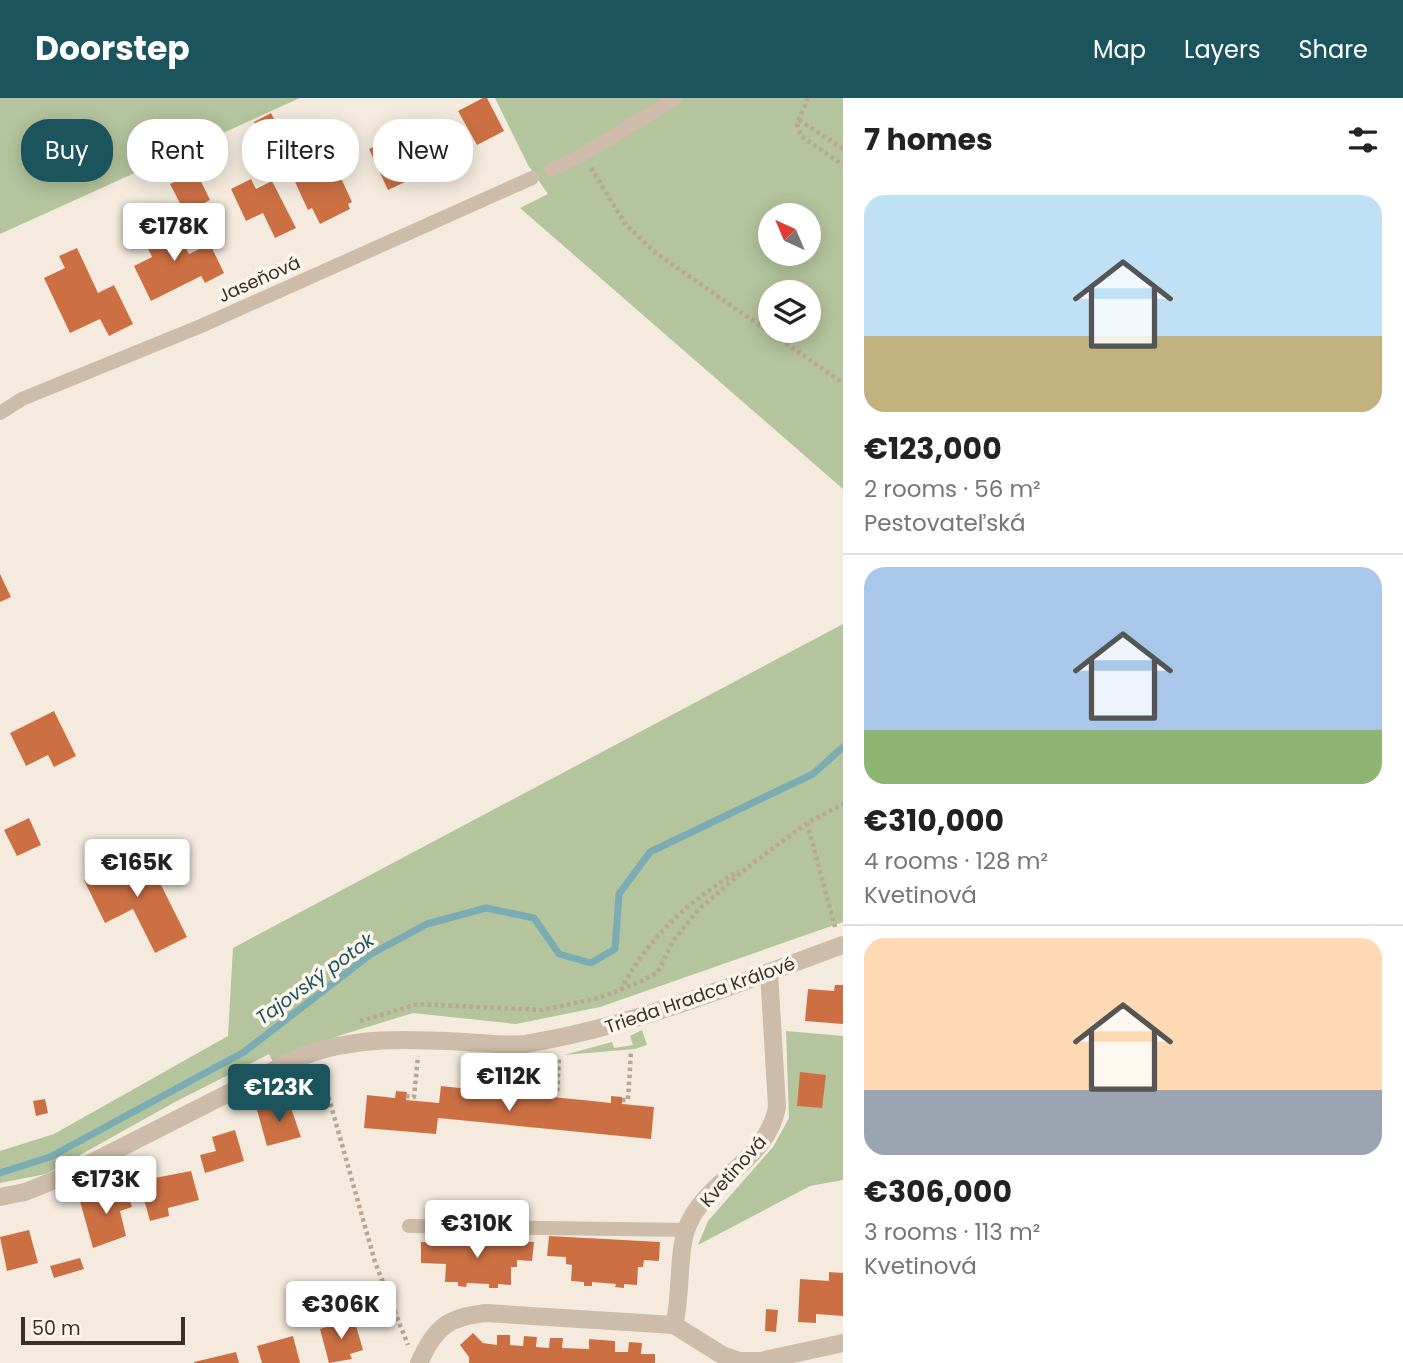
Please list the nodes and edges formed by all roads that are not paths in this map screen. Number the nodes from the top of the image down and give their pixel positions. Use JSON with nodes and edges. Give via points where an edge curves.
{"nodes":[{"id":1,"x":676,"y":98,"type":"edge"},
{"id":2,"x":551,"y":170,"type":"dead end"},
{"id":3,"x":532,"y":178,"type":"dead end"},
{"id":4,"x":0,"y":413,"type":"edge"},
{"id":5,"x":843,"y":944,"type":"edge"},
{"id":6,"x":769,"y":972,"type":"junction"},
{"id":7,"x":0,"y":1197,"type":"edge"},
{"id":8,"x":409,"y":1226,"type":"dead end"},
{"id":9,"x":687,"y":1230,"type":"junction"},
{"id":10,"x":674,"y":1325,"type":"junction"},
{"id":11,"x":843,"y":1343,"type":"edge"},
{"id":12,"x":415,"y":1358,"type":"edge"}],
"edges":[{"from":1,"to":2,"type":"lane"},
{"from":3,"to":4,"type":"lane","name":"Jaseňová","via":[[201,326],[22,399]]},
{"from":5,"to":6,"type":"street","name":"Trieda Hradca Králové"},
{"from":6,"to":7,"type":"street","name":"Trieda Hradca Králové","via":[[592,1031],[521,1044],[387,1038],[335,1045],[300,1057],[65,1176]]},
{"from":6,"to":9,"type":"street","name":"Kvetinová","via":[[777,1107],[774,1125],[698,1210]]},
{"from":8,"to":9,"type":"lane"},
{"from":9,"to":10,"type":"street","name":"Kvetinová"},
{"from":10,"to":11,"type":"street","via":[[739,1361],[760,1361]]},
{"from":10,"to":12,"type":"street","via":[[486,1313],[458,1316],[439,1329]]}]}
